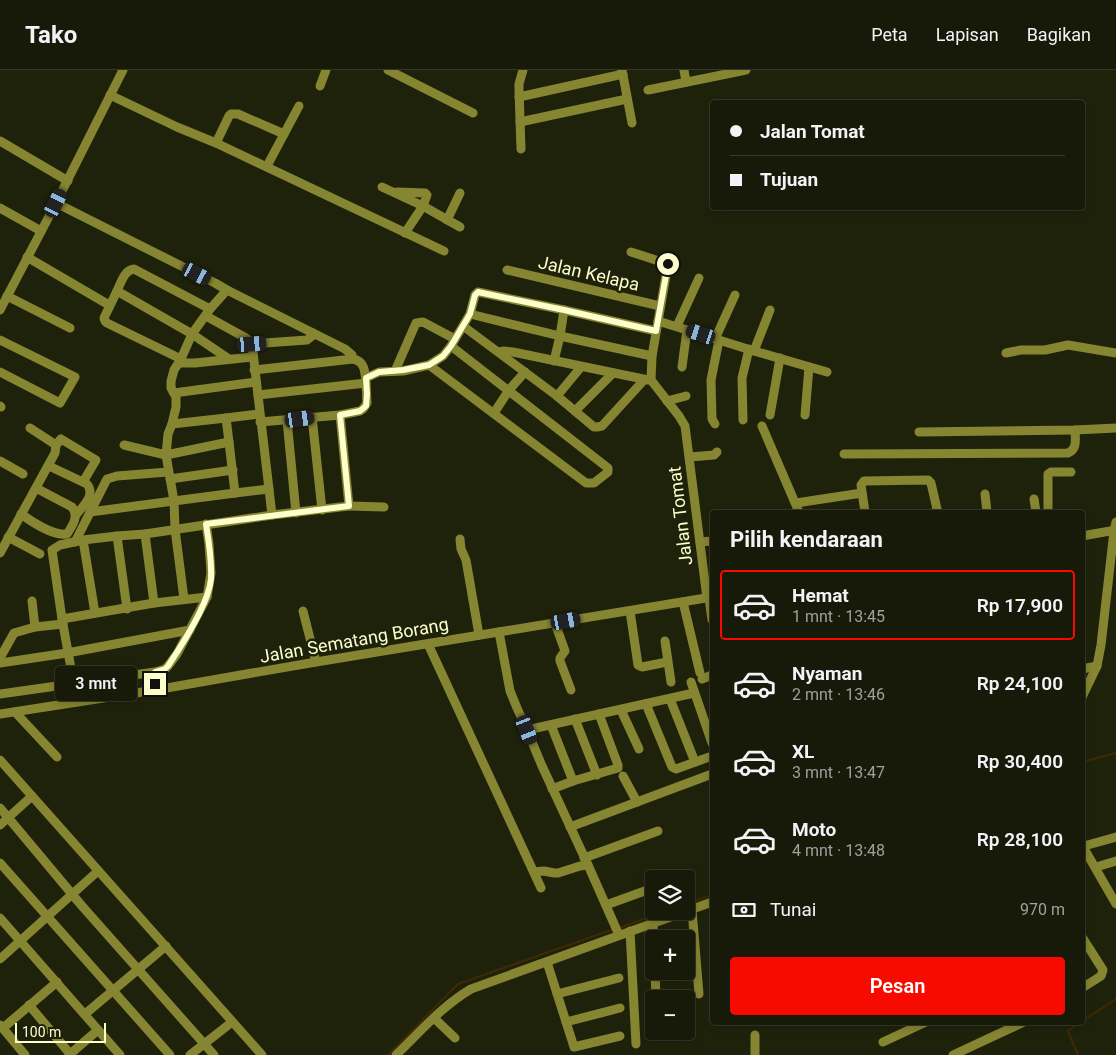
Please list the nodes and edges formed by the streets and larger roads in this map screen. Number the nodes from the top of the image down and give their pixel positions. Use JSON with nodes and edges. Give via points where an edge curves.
{"nodes":[{"id":1,"x":122,"y":70,"type":"edge"},
{"id":2,"x":326,"y":70,"type":"edge"},
{"id":3,"x":388,"y":70,"type":"edge"},
{"id":4,"x":526,"y":70,"type":"edge"},
{"id":5,"x":684,"y":70,"type":"edge"},
{"id":6,"x":746,"y":70,"type":"edge"},
{"id":7,"x":622,"y":72,"type":"edge"},
{"id":8,"x":400,"y":73,"type":"edge"},
{"id":9,"x":686,"y":82,"type":"junction"},
{"id":10,"x":320,"y":86,"type":"dead end"},
{"id":11,"x":648,"y":90,"type":"dead end"},
{"id":12,"x":110,"y":95,"type":"junction"},
{"id":13,"x":519,"y":97,"type":"junction"},
{"id":14,"x":627,"y":99,"type":"junction"},
{"id":15,"x":299,"y":106,"type":"dead end"},
{"id":16,"x":473,"y":113,"type":"dead end"},
{"id":17,"x":520,"y":122,"type":"junction"},
{"id":18,"x":632,"y":123,"type":"dead end"},
{"id":19,"x":284,"y":134,"type":"junction"},
{"id":20,"x":0,"y":141,"type":"edge"},
{"id":21,"x":216,"y":142,"type":"junction"},
{"id":22,"x":521,"y":149,"type":"dead end"},
{"id":23,"x":267,"y":166,"type":"junction"},
{"id":24,"x":68,"y":180,"type":"junction"},
{"id":25,"x":382,"y":187,"type":"dead end"},
{"id":26,"x":460,"y":193,"type":"dead end"},
{"id":27,"x":56,"y":203,"type":"junction"},
{"id":28,"x":423,"y":206,"type":"junction"},
{"id":29,"x":0,"y":208,"type":"edge"},
{"id":30,"x":447,"y":220,"type":"junction"},
{"id":31,"x":460,"y":227,"type":"dead end"},
{"id":32,"x":41,"y":232,"type":"junction"},
{"id":33,"x":405,"y":233,"type":"junction"},
{"id":34,"x":444,"y":251,"type":"dead end"},
{"id":35,"x":631,"y":252,"type":"dead end"},
{"id":36,"x":27,"y":258,"type":"junction"},
{"id":37,"x":509,"y":270,"type":"dead end"},
{"id":38,"x":699,"y":278,"type":"dead end"},
{"id":39,"x":228,"y":290,"type":"junction"},
{"id":40,"x":117,"y":291,"type":"junction"},
{"id":41,"x":7,"y":296,"type":"junction"},
{"id":42,"x":734,"y":296,"type":"dead end"},
{"id":43,"x":109,"y":305,"type":"junction"},
{"id":44,"x":660,"y":306,"type":"junction"},
{"id":45,"x":0,"y":310,"type":"edge"},
{"id":46,"x":564,"y":310,"type":"junction"},
{"id":47,"x":770,"y":310,"type":"dead end"},
{"id":48,"x":208,"y":312,"type":"junction"},
{"id":49,"x":470,"y":314,"type":"junction"},
{"id":50,"x":658,"y":321,"type":"junction"},
{"id":51,"x":463,"y":326,"type":"junction"},
{"id":52,"x":677,"y":326,"type":"junction"},
{"id":53,"x":70,"y":328,"type":"dead end"},
{"id":54,"x":687,"y":330,"type":"junction"},
{"id":55,"x":656,"y":331,"type":"junction"},
{"id":56,"x":313,"y":333,"type":"junction"},
{"id":57,"x":192,"y":334,"type":"junction"},
{"id":58,"x":560,"y":336,"type":"junction"},
{"id":59,"x":717,"y":339,"type":"junction"},
{"id":60,"x":0,"y":340,"type":"edge"},
{"id":61,"x":453,"y":343,"type":"junction"},
{"id":62,"x":252,"y":344,"type":"junction"},
{"id":63,"x":751,"y":350,"type":"junction"},
{"id":64,"x":499,"y":352,"type":"junction"},
{"id":65,"x":1006,"y":353,"type":"dead end"},
{"id":66,"x":1116,"y":353,"type":"edge"},
{"id":67,"x":652,"y":356,"type":"junction"},
{"id":68,"x":252,"y":357,"type":"junction"},
{"id":69,"x":780,"y":358,"type":"junction"},
{"id":70,"x":229,"y":359,"type":"junction"},
{"id":71,"x":353,"y":360,"type":"junction"},
{"id":72,"x":180,"y":361,"type":"junction"},
{"id":73,"x":554,"y":361,"type":"junction"},
{"id":74,"x":429,"y":365,"type":"junction"},
{"id":75,"x":809,"y":366,"type":"junction"},
{"id":76,"x":581,"y":367,"type":"junction"},
{"id":77,"x":682,"y":367,"type":"dead end"},
{"id":78,"x":254,"y":370,"type":"junction"},
{"id":79,"x":395,"y":371,"type":"junction"},
{"id":80,"x":0,"y":372,"type":"edge"},
{"id":81,"x":525,"y":372,"type":"junction"},
{"id":82,"x":827,"y":372,"type":"dead end"},
{"id":83,"x":613,"y":373,"type":"junction"},
{"id":84,"x":366,"y":380,"type":"junction"},
{"id":85,"x":648,"y":380,"type":"junction"},
{"id":86,"x":256,"y":382,"type":"junction"},
{"id":87,"x":509,"y":390,"type":"junction"},
{"id":88,"x":174,"y":394,"type":"junction"},
{"id":89,"x":258,"y":395,"type":"junction"},
{"id":90,"x":557,"y":396,"type":"junction"},
{"id":91,"x":686,"y":396,"type":"dead end"},
{"id":92,"x":667,"y":401,"type":"junction"},
{"id":93,"x":575,"y":411,"type":"junction"},
{"id":94,"x":494,"y":413,"type":"junction"},
{"id":95,"x":340,"y":415,"type":"junction"},
{"id":96,"x":770,"y":415,"type":"dead end"},
{"id":97,"x":805,"y":415,"type":"dead end"},
{"id":98,"x":312,"y":417,"type":"junction"},
{"id":99,"x":226,"y":418,"type":"junction"},
{"id":100,"x":260,"y":418,"type":"junction"},
{"id":101,"x":287,"y":420,"type":"junction"},
{"id":102,"x":743,"y":420,"type":"dead end"},
{"id":103,"x":172,"y":424,"type":"junction"},
{"id":104,"x":715,"y":424,"type":"dead end"},
{"id":105,"x":762,"y":426,"type":"dead end"},
{"id":106,"x":30,"y":428,"type":"dead end"},
{"id":107,"x":1116,"y":428,"type":"edge"},
{"id":108,"x":1075,"y":430,"type":"junction"},
{"id":109,"x":919,"y":432,"type":"dead end"},
{"id":110,"x":229,"y":442,"type":"junction"},
{"id":111,"x":56,"y":445,"type":"junction"},
{"id":112,"x":124,"y":445,"type":"dead end"},
{"id":113,"x":717,"y":452,"type":"dead end"},
{"id":114,"x":844,"y":454,"type":"dead end"},
{"id":115,"x":166,"y":455,"type":"junction"},
{"id":116,"x":690,"y":457,"type":"junction"},
{"id":117,"x":0,"y":462,"type":"edge"},
{"id":118,"x":49,"y":466,"type":"junction"},
{"id":119,"x":232,"y":470,"type":"junction"},
{"id":120,"x":1071,"y":472,"type":"dead end"},
{"id":121,"x":23,"y":474,"type":"dead end"},
{"id":122,"x":169,"y":475,"type":"junction"},
{"id":123,"x":83,"y":482,"type":"junction"},
{"id":124,"x":36,"y":488,"type":"junction"},
{"id":125,"x":269,"y":489,"type":"junction"},
{"id":126,"x":235,"y":493,"type":"junction"},
{"id":127,"x":862,"y":493,"type":"junction"},
{"id":128,"x":985,"y":494,"type":"dead end"},
{"id":129,"x":1034,"y":500,"type":"dead end"},
{"id":130,"x":174,"y":501,"type":"junction"},
{"id":131,"x":796,"y":503,"type":"junction"},
{"id":132,"x":349,"y":506,"type":"junction"},
{"id":133,"x":384,"y":506,"type":"dead end"},
{"id":134,"x":322,"y":510,"type":"junction"},
{"id":135,"x":798,"y":510,"type":"edge"},
{"id":136,"x":865,"y":510,"type":"edge"},
{"id":137,"x":936,"y":510,"type":"edge"},
{"id":138,"x":987,"y":510,"type":"edge"},
{"id":139,"x":1036,"y":510,"type":"edge"},
{"id":140,"x":1048,"y":510,"type":"edge"},
{"id":141,"x":90,"y":512,"type":"junction"},
{"id":142,"x":296,"y":513,"type":"junction"},
{"id":143,"x":22,"y":514,"type":"junction"},
{"id":144,"x":76,"y":515,"type":"junction"},
{"id":145,"x":272,"y":516,"type":"junction"},
{"id":146,"x":206,"y":524,"type":"junction"},
{"id":147,"x":1115,"y":528,"type":"edge"},
{"id":148,"x":175,"y":529,"type":"junction"},
{"id":149,"x":145,"y":534,"type":"junction"},
{"id":150,"x":1085,"y":535,"type":"edge"},
{"id":151,"x":117,"y":536,"type":"junction"},
{"id":152,"x":8,"y":537,"type":"junction"},
{"id":153,"x":460,"y":539,"type":"dead end"},
{"id":154,"x":710,"y":540,"type":"edge"},
{"id":155,"x":79,"y":541,"type":"junction"},
{"id":156,"x":700,"y":542,"type":"junction"},
{"id":157,"x":0,"y":553,"type":"edge"},
{"id":158,"x":40,"y":554,"type":"dead end"},
{"id":159,"x":207,"y":597,"type":"junction"},
{"id":160,"x":709,"y":597,"type":"edge"},
{"id":161,"x":184,"y":599,"type":"junction"},
{"id":162,"x":32,"y":601,"type":"dead end"},
{"id":163,"x":683,"y":602,"type":"junction"},
{"id":164,"x":154,"y":603,"type":"junction"},
{"id":165,"x":127,"y":608,"type":"junction"},
{"id":166,"x":302,"y":611,"type":"dead end"},
{"id":167,"x":630,"y":611,"type":"junction"},
{"id":168,"x":95,"y":613,"type":"junction"},
{"id":169,"x":63,"y":622,"type":"junction"},
{"id":170,"x":555,"y":623,"type":"junction"},
{"id":171,"x":35,"y":627,"type":"junction"},
{"id":172,"x":478,"y":629,"type":"junction"},
{"id":173,"x":190,"y":630,"type":"junction"},
{"id":174,"x":500,"y":632,"type":"junction"},
{"id":175,"x":665,"y":641,"type":"dead end"},
{"id":176,"x":428,"y":644,"type":"junction"},
{"id":177,"x":67,"y":653,"type":"junction"},
{"id":178,"x":0,"y":658,"type":"edge"},
{"id":179,"x":316,"y":662,"type":"junction"},
{"id":180,"x":667,"y":662,"type":"junction"},
{"id":181,"x":0,"y":663,"type":"edge"},
{"id":182,"x":1097,"y":666,"type":"junction"},
{"id":183,"x":1085,"y":668,"type":"edge"},
{"id":184,"x":710,"y":675,"type":"edge"},
{"id":185,"x":155,"y":680,"type":"junction"},
{"id":186,"x":671,"y":682,"type":"dead end"},
{"id":187,"x":691,"y":682,"type":"dead end"},
{"id":188,"x":572,"y":690,"type":"dead end"},
{"id":189,"x":1085,"y":691,"type":"edge"},
{"id":190,"x":74,"y":692,"type":"junction"},
{"id":191,"x":694,"y":693,"type":"junction"},
{"id":192,"x":0,"y":694,"type":"edge"},
{"id":193,"x":670,"y":699,"type":"junction"},
{"id":194,"x":646,"y":704,"type":"junction"},
{"id":195,"x":621,"y":710,"type":"junction"},
{"id":196,"x":15,"y":712,"type":"junction"},
{"id":197,"x":0,"y":714,"type":"edge"},
{"id":198,"x":599,"y":714,"type":"junction"},
{"id":199,"x":575,"y":719,"type":"junction"},
{"id":200,"x":551,"y":725,"type":"junction"},
{"id":201,"x":527,"y":730,"type":"junction"},
{"id":202,"x":710,"y":737,"type":"edge"},
{"id":203,"x":639,"y":749,"type":"dead end"},
{"id":204,"x":57,"y":757,"type":"dead end"},
{"id":205,"x":710,"y":757,"type":"edge"},
{"id":206,"x":695,"y":762,"type":"junction"},
{"id":207,"x":2,"y":764,"type":"edge"},
{"id":208,"x":597,"y":775,"type":"junction"},
{"id":209,"x":710,"y":775,"type":"edge"},
{"id":210,"x":623,"y":776,"type":"dead end"},
{"id":211,"x":573,"y":781,"type":"junction"},
{"id":212,"x":552,"y":789,"type":"junction"},
{"id":213,"x":32,"y":796,"type":"junction"},
{"id":214,"x":637,"y":802,"type":"junction"},
{"id":215,"x":0,"y":808,"type":"edge"},
{"id":216,"x":8,"y":818,"type":"junction"},
{"id":217,"x":0,"y":825,"type":"edge"},
{"id":218,"x":570,"y":827,"type":"junction"},
{"id":219,"x":658,"y":831,"type":"dead end"},
{"id":220,"x":1116,"y":837,"type":"edge"},
{"id":221,"x":1085,"y":845,"type":"edge"},
{"id":222,"x":1085,"y":849,"type":"edge"},
{"id":223,"x":1116,"y":861,"type":"edge"},
{"id":224,"x":586,"y":862,"type":"junction"},
{"id":225,"x":0,"y":863,"type":"edge"},
{"id":226,"x":1096,"y":868,"type":"junction"},
{"id":227,"x":98,"y":871,"type":"junction"},
{"id":228,"x":534,"y":872,"type":"junction"},
{"id":229,"x":542,"y":888,"type":"dead end"},
{"id":230,"x":645,"y":891,"type":"edge"},
{"id":231,"x":72,"y":895,"type":"junction"},
{"id":232,"x":710,"y":903,"type":"edge"},
{"id":233,"x":1116,"y":904,"type":"edge"},
{"id":234,"x":606,"y":905,"type":"junction"},
{"id":235,"x":695,"y":909,"type":"edge"},
{"id":236,"x":48,"y":916,"type":"junction"},
{"id":237,"x":0,"y":918,"type":"edge"},
{"id":238,"x":664,"y":920,"type":"edge"},
{"id":239,"x":693,"y":920,"type":"edge"},
{"id":240,"x":653,"y":924,"type":"junction"},
{"id":241,"x":653,"y":930,"type":"edge"},
{"id":242,"x":617,"y":931,"type":"junction"},
{"id":243,"x":630,"y":932,"type":"junction"},
{"id":244,"x":20,"y":940,"type":"junction"},
{"id":245,"x":166,"y":946,"type":"junction"},
{"id":246,"x":1087,"y":953,"type":"edge"},
{"id":247,"x":0,"y":959,"type":"edge"},
{"id":248,"x":546,"y":962,"type":"junction"},
{"id":249,"x":139,"y":970,"type":"junction"},
{"id":250,"x":619,"y":978,"type":"dead end"},
{"id":251,"x":57,"y":982,"type":"junction"},
{"id":252,"x":1085,"y":986,"type":"edge"},
{"id":253,"x":113,"y":991,"type":"junction"},
{"id":254,"x":557,"y":994,"type":"junction"},
{"id":255,"x":699,"y":994,"type":"dead end"},
{"id":256,"x":29,"y":1006,"type":"junction"},
{"id":257,"x":620,"y":1008,"type":"dead end"},
{"id":258,"x":85,"y":1014,"type":"junction"},
{"id":259,"x":434,"y":1018,"type":"junction"},
{"id":260,"x":232,"y":1022,"type":"junction"},
{"id":261,"x":566,"y":1022,"type":"junction"},
{"id":262,"x":920,"y":1025,"type":"edge"},
{"id":263,"x":1018,"y":1025,"type":"edge"},
{"id":264,"x":1,"y":1027,"type":"edge"},
{"id":265,"x":98,"y":1030,"type":"junction"},
{"id":266,"x":755,"y":1035,"type":"dead end"},
{"id":267,"x":620,"y":1036,"type":"dead end"},
{"id":268,"x":455,"y":1038,"type":"dead end"},
{"id":269,"x":884,"y":1042,"type":"dead end"},
{"id":270,"x":204,"y":1044,"type":"junction"},
{"id":271,"x":636,"y":1044,"type":"dead end"},
{"id":272,"x":399,"y":1054,"type":"edge"},
{"id":273,"x":26,"y":1055,"type":"edge"},
{"id":274,"x":70,"y":1055,"type":"edge"},
{"id":275,"x":120,"y":1055,"type":"edge"},
{"id":276,"x":170,"y":1055,"type":"edge"},
{"id":277,"x":190,"y":1055,"type":"edge"},
{"id":278,"x":214,"y":1055,"type":"edge"},
{"id":279,"x":262,"y":1055,"type":"edge"},
{"id":280,"x":755,"y":1055,"type":"edge"},
{"id":281,"x":953,"y":1055,"type":"edge"}],
"edges":[{"from":1,"to":12,"type":"street"},
{"from":2,"to":10,"type":"street"},
{"from":3,"to":8,"type":"street"},
{"from":4,"to":13,"type":"street","via":[[519,84]]},
{"from":5,"to":9,"type":"street"},
{"from":6,"to":9,"type":"street"},
{"from":7,"to":13,"type":"street"},
{"from":7,"to":14,"type":"street"},
{"from":8,"to":16,"type":"street"},
{"from":9,"to":11,"type":"street"},
{"from":12,"to":21,"type":"street"},
{"from":12,"to":24,"type":"street"},
{"from":13,"to":17,"type":"street"},
{"from":14,"to":17,"type":"street"},
{"from":14,"to":18,"type":"street"},
{"from":15,"to":19,"type":"street"},
{"from":17,"to":22,"type":"street"},
{"from":19,"to":21,"type":"street","via":[[231,114]]},
{"from":19,"to":23,"type":"street"},
{"from":20,"to":24,"type":"street"},
{"from":21,"to":23,"type":"street"},
{"from":23,"to":33,"type":"street"},
{"from":24,"to":27,"type":"street"},
{"from":25,"to":28,"type":"street"},
{"from":26,"to":30,"type":"street"},
{"from":27,"to":32,"type":"street"},
{"from":27,"to":39,"type":"street"},
{"from":28,"to":30,"type":"street"},
{"from":28,"to":33,"type":"street"},
{"from":29,"to":32,"type":"street"},
{"from":30,"to":31,"type":"street"},
{"from":32,"to":36,"type":"street"},
{"from":33,"to":34,"type":"street"},
{"from":35,"to":44,"type":"street","via":[[668,264]]},
{"from":36,"to":41,"type":"street"},
{"from":36,"to":43,"type":"street"},
{"from":37,"to":44,"type":"street","name":"Jalan Kelapa"},
{"from":38,"to":52,"type":"street"},
{"from":39,"to":48,"type":"street"},
{"from":39,"to":56,"type":"street"},
{"from":40,"to":43,"type":"street"},
{"from":40,"to":48,"type":"street","via":[[126,272],[134,269]]},
{"from":40,"to":57,"type":"street"},
{"from":41,"to":45,"type":"street"},
{"from":41,"to":53,"type":"street"},
{"from":42,"to":59,"type":"street"},
{"from":43,"to":72,"type":"street","via":[[104,321]]},
{"from":44,"to":50,"type":"street"},
{"from":46,"to":49,"type":"street","via":[[478,292]]},
{"from":46,"to":55,"type":"street"},
{"from":46,"to":58,"type":"street"},
{"from":47,"to":63,"type":"street"},
{"from":48,"to":57,"type":"street"},
{"from":48,"to":62,"type":"street"},
{"from":49,"to":51,"type":"street"},
{"from":49,"to":58,"type":"street"},
{"from":50,"to":52,"type":"street"},
{"from":50,"to":55,"type":"street"},
{"from":51,"to":61,"type":"street"},
{"from":51,"to":64,"type":"street"},
{"from":52,"to":54,"type":"street"},
{"from":54,"to":59,"type":"street"},
{"from":54,"to":77,"type":"street"},
{"from":55,"to":67,"type":"street"},
{"from":56,"to":62,"type":"street","via":[[307,340]]},
{"from":56,"to":71,"type":"street","via":[[345,349]]},
{"from":57,"to":70,"type":"street"},
{"from":57,"to":72,"type":"street"},
{"from":58,"to":67,"type":"street"},
{"from":58,"to":73,"type":"street"},
{"from":59,"to":63,"type":"street"},
{"from":59,"to":104,"type":"street","via":[[711,380],[712,419]]},
{"from":60,"to":80,"type":"street","via":[[75,377],[60,403]]},
{"from":61,"to":74,"type":"street","via":[[443,356]]},
{"from":61,"to":79,"type":"street","via":[[425,322],[418,322]]},
{"from":61,"to":87,"type":"street"},
{"from":62,"to":68,"type":"street"},
{"from":63,"to":69,"type":"street"},
{"from":63,"to":102,"type":"street","via":[[742,378]]},
{"from":64,"to":73,"type":"street","via":[[504,350]]},
{"from":64,"to":81,"type":"street"},
{"from":65,"to":66,"type":"street","via":[[1072,345]]},
{"from":67,"to":85,"type":"street"},
{"from":68,"to":70,"type":"street"},
{"from":68,"to":78,"type":"street"},
{"from":69,"to":75,"type":"street"},
{"from":69,"to":96,"type":"street"},
{"from":70,"to":72,"type":"street","via":[[195,363]]},
{"from":71,"to":78,"type":"street"},
{"from":71,"to":84,"type":"street","via":[[362,363]]},
{"from":72,"to":88,"type":"street","via":[[171,381]]},
{"from":73,"to":76,"type":"street"},
{"from":74,"to":79,"type":"street"},
{"from":74,"to":94,"type":"street"},
{"from":75,"to":82,"type":"street"},
{"from":75,"to":97,"type":"street"},
{"from":76,"to":83,"type":"street"},
{"from":76,"to":90,"type":"street"},
{"from":78,"to":86,"type":"street"},
{"from":79,"to":84,"type":"street","via":[[379,372]]},
{"from":81,"to":87,"type":"street"},
{"from":81,"to":90,"type":"street"},
{"from":83,"to":85,"type":"street"},
{"from":83,"to":93,"type":"street"},
{"from":84,"to":89,"type":"street"},
{"from":84,"to":95,"type":"street","via":[[367,403],[363,409]]},
{"from":85,"to":92,"type":"street","name":"Jalan Tomat"},
{"from":85,"to":93,"type":"street","via":[[602,426],[594,426]]},
{"from":86,"to":88,"type":"street"},
{"from":86,"to":89,"type":"street"},
{"from":87,"to":94,"type":"street"},
{"from":87,"to":94,"type":"street","via":[[608,468],[608,472],[594,483],[586,483]]},
{"from":88,"to":103,"type":"street","via":[[176,407]]},
{"from":89,"to":100,"type":"street"},
{"from":90,"to":93,"type":"street"},
{"from":91,"to":92,"type":"street"},
{"from":92,"to":116,"type":"street","name":"Jalan Tomat","via":[[683,421]]},
{"from":95,"to":98,"type":"street"},
{"from":95,"to":132,"type":"street"},
{"from":98,"to":101,"type":"street"},
{"from":98,"to":134,"type":"street"},
{"from":99,"to":100,"type":"street"},
{"from":99,"to":103,"type":"street"},
{"from":99,"to":110,"type":"street"},
{"from":100,"to":101,"type":"street"},
{"from":100,"to":125,"type":"street"},
{"from":101,"to":142,"type":"street"},
{"from":103,"to":115,"type":"street"},
{"from":105,"to":131,"type":"street"},
{"from":106,"to":111,"type":"street"},
{"from":107,"to":108,"type":"street"},
{"from":108,"to":109,"type":"street"},
{"from":108,"to":114,"type":"street","via":[[1074,448],[1068,453]]},
{"from":110,"to":115,"type":"street"},
{"from":110,"to":119,"type":"street"},
{"from":111,"to":118,"type":"street"},
{"from":111,"to":123,"type":"street","via":[[61,439],[96,460]]},
{"from":112,"to":115,"type":"street"},
{"from":113,"to":116,"type":"street"},
{"from":115,"to":122,"type":"street"},
{"from":116,"to":156,"type":"street","name":"Jalan Tomat"},
{"from":117,"to":121,"type":"street"},
{"from":118,"to":123,"type":"street"},
{"from":118,"to":124,"type":"street"},
{"from":119,"to":122,"type":"street"},
{"from":119,"to":126,"type":"street"},
{"from":120,"to":140,"type":"street","via":[[1048,474]]},
{"from":122,"to":130,"type":"street"},
{"from":122,"to":141,"type":"street","via":[[110,477]]},
{"from":123,"to":144,"type":"street","via":[[91,493]]},
{"from":124,"to":143,"type":"street"},
{"from":124,"to":144,"type":"street","via":[[72,507]]},
{"from":125,"to":126,"type":"street"},
{"from":125,"to":145,"type":"street"},
{"from":126,"to":130,"type":"street"},
{"from":127,"to":131,"type":"street"},
{"from":127,"to":136,"type":"street"},
{"from":127,"to":137,"type":"street","via":[[862,483],[866,481],[928,480]]},
{"from":128,"to":138,"type":"street"},
{"from":129,"to":139,"type":"street"},
{"from":130,"to":141,"type":"street"},
{"from":130,"to":148,"type":"street"},
{"from":131,"to":135,"type":"street"},
{"from":132,"to":133,"type":"street"},
{"from":132,"to":134,"type":"street"},
{"from":134,"to":142,"type":"street"},
{"from":141,"to":155,"type":"street"},
{"from":142,"to":145,"type":"street"},
{"from":143,"to":144,"type":"street","via":[[60,534],[67,534]]},
{"from":143,"to":152,"type":"street"},
{"from":145,"to":146,"type":"street"},
{"from":146,"to":148,"type":"street"},
{"from":146,"to":159,"type":"street","via":[[211,573]]},
{"from":147,"to":150,"type":"street"},
{"from":147,"to":182,"type":"street"},
{"from":148,"to":149,"type":"street"},
{"from":148,"to":161,"type":"street"},
{"from":149,"to":151,"type":"street"},
{"from":149,"to":164,"type":"street"},
{"from":151,"to":155,"type":"street"},
{"from":151,"to":165,"type":"street"},
{"from":152,"to":157,"type":"street"},
{"from":152,"to":158,"type":"street"},
{"from":153,"to":172,"type":"street"},
{"from":154,"to":156,"type":"street"},
{"from":155,"to":168,"type":"street"},
{"from":155,"to":169,"type":"street","via":[[52,550]]},
{"from":156,"to":160,"type":"street","name":"Jalan Tomat"},
{"from":159,"to":161,"type":"street"},
{"from":159,"to":173,"type":"street"},
{"from":160,"to":163,"type":"street","name":"Jalan Sematang Borang"},
{"from":161,"to":164,"type":"street"},
{"from":162,"to":171,"type":"street"},
{"from":163,"to":167,"type":"street","name":"Jalan Sematang Borang"},
{"from":163,"to":184,"type":"street","via":[[701,676]]},
{"from":164,"to":165,"type":"street"},
{"from":165,"to":168,"type":"street"},
{"from":166,"to":179,"type":"street"},
{"from":167,"to":170,"type":"street","name":"Jalan Sematang Borang"},
{"from":167,"to":180,"type":"street","via":[[638,665]]},
{"from":168,"to":169,"type":"street"},
{"from":169,"to":171,"type":"street"},
{"from":169,"to":177,"type":"street"},
{"from":170,"to":174,"type":"street","name":"Jalan Sematang Borang"},
{"from":170,"to":188,"type":"street","via":[[565,651],[560,662]]},
{"from":171,"to":178,"type":"street","via":[[14,632]]},
{"from":172,"to":174,"type":"street","name":"Jalan Sematang Borang"},
{"from":172,"to":176,"type":"street","name":"Jalan Sematang Borang"},
{"from":173,"to":177,"type":"street"},
{"from":173,"to":185,"type":"street","via":[[177,654]]},
{"from":174,"to":201,"type":"street","via":[[510,691]]},
{"from":175,"to":180,"type":"street"},
{"from":176,"to":179,"type":"street","name":"Jalan Sematang Borang"},
{"from":176,"to":228,"type":"street"},
{"from":177,"to":181,"type":"street"},
{"from":177,"to":190,"type":"street"},
{"from":179,"to":185,"type":"street","name":"Jalan Sematang Borang"},
{"from":180,"to":186,"type":"street"},
{"from":182,"to":183,"type":"street"},
{"from":182,"to":189,"type":"street"},
{"from":185,"to":190,"type":"street","name":"Jalan Sematang Borang"},
{"from":185,"to":190,"type":"street"},
{"from":187,"to":191,"type":"street"},
{"from":190,"to":192,"type":"street"},
{"from":190,"to":196,"type":"street","name":"Jalan Sematang Borang"},
{"from":191,"to":193,"type":"street"},
{"from":191,"to":202,"type":"street"},
{"from":193,"to":194,"type":"street"},
{"from":193,"to":206,"type":"street"},
{"from":194,"to":195,"type":"street"},
{"from":194,"to":206,"type":"street","via":[[672,768]]},
{"from":195,"to":198,"type":"street"},
{"from":195,"to":203,"type":"street"},
{"from":196,"to":197,"type":"street","name":"Jalan Sematang Borang"},
{"from":196,"to":204,"type":"street"},
{"from":198,"to":199,"type":"street"},
{"from":198,"to":208,"type":"street","via":[[618,768]]},
{"from":199,"to":200,"type":"street"},
{"from":199,"to":208,"type":"street"},
{"from":200,"to":201,"type":"street"},
{"from":200,"to":211,"type":"street"},
{"from":201,"to":212,"type":"street"},
{"from":205,"to":206,"type":"street"},
{"from":207,"to":213,"type":"street"},
{"from":208,"to":211,"type":"street"},
{"from":209,"to":214,"type":"street"},
{"from":210,"to":214,"type":"street"},
{"from":211,"to":212,"type":"street"},
{"from":212,"to":218,"type":"street"},
{"from":213,"to":216,"type":"street"},
{"from":213,"to":227,"type":"street"},
{"from":214,"to":218,"type":"street"},
{"from":215,"to":216,"type":"street"},
{"from":216,"to":217,"type":"street"},
{"from":216,"to":231,"type":"street"},
{"from":218,"to":224,"type":"street"},
{"from":219,"to":224,"type":"street"},
{"from":220,"to":221,"type":"street"},
{"from":222,"to":226,"type":"street"},
{"from":223,"to":226,"type":"street"},
{"from":224,"to":228,"type":"street","via":[[558,873]]},
{"from":224,"to":234,"type":"street"},
{"from":225,"to":236,"type":"street"},
{"from":226,"to":233,"type":"street"},
{"from":227,"to":231,"type":"street"},
{"from":227,"to":245,"type":"street"},
{"from":228,"to":229,"type":"street"},
{"from":230,"to":234,"type":"street"},
{"from":231,"to":236,"type":"street"},
{"from":231,"to":249,"type":"street"},
{"from":232,"to":235,"type":"street"},
{"from":234,"to":242,"type":"street"},
{"from":236,"to":244,"type":"street"},
{"from":236,"to":253,"type":"street"},
{"from":237,"to":244,"type":"street"},
{"from":238,"to":240,"type":"street"},
{"from":239,"to":255,"type":"street"},
{"from":240,"to":241,"type":"street"},
{"from":240,"to":243,"type":"street"},
{"from":242,"to":243,"type":"street"},
{"from":242,"to":248,"type":"street"},
{"from":243,"to":271,"type":"street"},
{"from":244,"to":247,"type":"street"},
{"from":244,"to":251,"type":"street"},
{"from":245,"to":249,"type":"street"},
{"from":245,"to":260,"type":"street"},
{"from":246,"to":252,"type":"street","via":[[1103,973]]},
{"from":248,"to":254,"type":"street"},
{"from":248,"to":259,"type":"street","via":[[471,988]]},
{"from":249,"to":253,"type":"street"},
{"from":249,"to":270,"type":"street"},
{"from":250,"to":254,"type":"street"},
{"from":251,"to":256,"type":"street"},
{"from":251,"to":258,"type":"street"},
{"from":253,"to":258,"type":"street"},
{"from":253,"to":276,"type":"street"},
{"from":254,"to":261,"type":"street"},
{"from":256,"to":264,"type":"street"},
{"from":256,"to":274,"type":"street"},
{"from":257,"to":261,"type":"street"},
{"from":258,"to":265,"type":"street"},
{"from":259,"to":268,"type":"street"},
{"from":259,"to":272,"type":"street"},
{"from":260,"to":270,"type":"street"},
{"from":260,"to":279,"type":"street"},
{"from":261,"to":267,"type":"street","via":[[574,1047]]},
{"from":262,"to":269,"type":"street"},
{"from":263,"to":281,"type":"street"},
{"from":264,"to":273,"type":"street"},
{"from":265,"to":274,"type":"street"},
{"from":265,"to":275,"type":"street"},
{"from":266,"to":280,"type":"street"},
{"from":270,"to":277,"type":"street"},
{"from":270,"to":278,"type":"street"}]}
